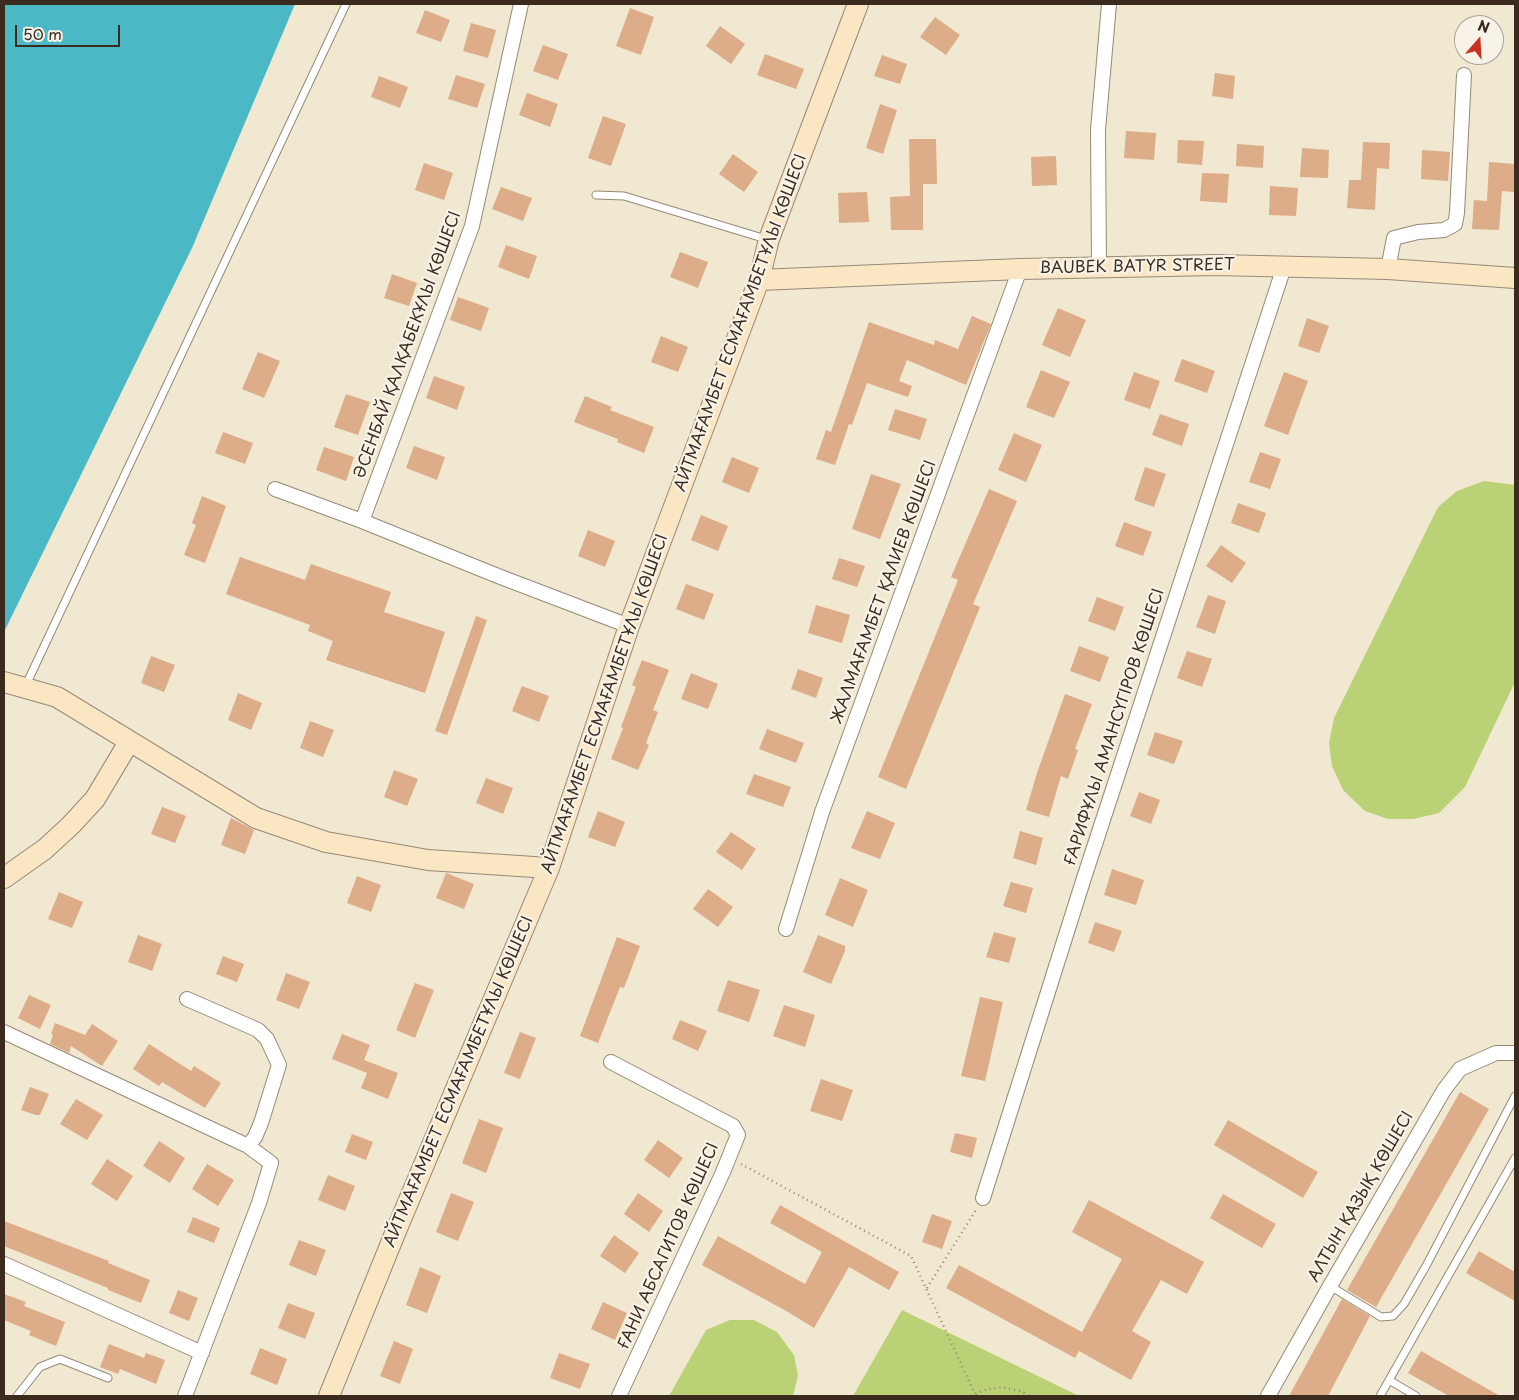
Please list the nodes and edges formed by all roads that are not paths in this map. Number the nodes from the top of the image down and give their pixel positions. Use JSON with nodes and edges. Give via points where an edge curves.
{"nodes":[{"id":1,"x":346,"y":4,"type":"edge"},
{"id":2,"x":521,"y":4,"type":"edge"},
{"id":3,"x":858,"y":4,"type":"edge"},
{"id":4,"x":1109,"y":4,"type":"edge"},
{"id":5,"x":1464,"y":75,"type":"dead end"},
{"id":6,"x":596,"y":194,"type":"dead end"},
{"id":7,"x":769,"y":240,"type":"junction"},
{"id":8,"x":1099,"y":267,"type":"junction"},
{"id":9,"x":1284,"y":267,"type":"junction"},
{"id":10,"x":1020,"y":269,"type":"junction"},
{"id":11,"x":1388,"y":269,"type":"junction"},
{"id":12,"x":1515,"y":278,"type":"edge"},
{"id":13,"x":759,"y":280,"type":"junction"},
{"id":14,"x":275,"y":489,"type":"dead end"},
{"id":15,"x":362,"y":522,"type":"junction"},
{"id":16,"x":629,"y":626,"type":"junction"},
{"id":17,"x":4,"y":682,"type":"edge"},
{"id":18,"x":24,"y":688,"type":"junction"},
{"id":19,"x":129,"y":742,"type":"junction"},
{"id":20,"x":549,"y":868,"type":"junction"},
{"id":21,"x":4,"y":878,"type":"edge"},
{"id":22,"x":786,"y":929,"type":"dead end"},
{"id":23,"x":187,"y":999,"type":"dead end"},
{"id":24,"x":4,"y":1032,"type":"edge"},
{"id":25,"x":1515,"y":1053,"type":"edge"},
{"id":26,"x":611,"y":1062,"type":"dead end"},
{"id":27,"x":1515,"y":1096,"type":"edge"},
{"id":28,"x":248,"y":1146,"type":"junction"},
{"id":29,"x":1515,"y":1158,"type":"edge"},
{"id":30,"x":983,"y":1198,"type":"road end"},
{"id":31,"x":4,"y":1264,"type":"edge"},
{"id":32,"x":1330,"y":1286,"type":"junction"},
{"id":33,"x":202,"y":1353,"type":"junction"},
{"id":34,"x":108,"y":1378,"type":"dead end"},
{"id":35,"x":1389,"y":1380,"type":"junction"},
{"id":36,"x":16,"y":1396,"type":"edge"},
{"id":37,"x":185,"y":1396,"type":"edge"},
{"id":38,"x":329,"y":1396,"type":"edge"},
{"id":39,"x":619,"y":1396,"type":"edge"},
{"id":40,"x":1268,"y":1396,"type":"edge"},
{"id":41,"x":1380,"y":1396,"type":"edge"},
{"id":42,"x":1416,"y":1396,"type":"edge"}],
"edges":[{"from":1,"to":18,"type":"lane"},
{"from":2,"to":15,"type":"street","name":"ӘСЕНБАЙ ҚАЛҚАБЕКҰЛЫ КӨШЕСІ","via":[[472,226]]},
{"from":3,"to":7,"type":"street","name":"АЙТМАҒАМБЕТ ЕСМАҒАМБЕТҰЛЫ КӨШЕСІ"},
{"from":4,"to":8,"type":"street","via":[[1098,130]]},
{"from":5,"to":11,"type":"street","via":[[1455,224],[1444,230],[1394,238]]},
{"from":6,"to":7,"type":"lane","via":[[624,196]]},
{"from":7,"to":13,"type":"street","name":"АЙТМАҒАМБЕТ ЕСМАҒАМБЕТҰЛЫ КӨШЕСІ"},
{"from":8,"to":9,"type":"street","name":"BAUBEK BATYR STREET"},
{"from":8,"to":10,"type":"street","name":"BAUBEK BATYR STREET"},
{"from":9,"to":11,"type":"street","name":"BAUBEK BATYR STREET"},
{"from":9,"to":30,"type":"street","name":"ҒАРИФҰЛЫ АМАНСҮГІРОВ КӨШЕСІ"},
{"from":10,"to":13,"type":"street","name":"BAUBEK BATYR STREET"},
{"from":10,"to":22,"type":"street","name":"ЖАЛМАҒАМБЕТ ҚАЛИЕВ КӨШЕСІ","via":[[822,812]]},
{"from":11,"to":12,"type":"street","name":"BAUBEK BATYR STREET"},
{"from":13,"to":16,"type":"street","name":"АЙТМАҒАМБЕТ ЕСМАҒАМБЕТҰЛЫ КӨШЕСІ"},
{"from":14,"to":15,"type":"street"},
{"from":15,"to":16,"type":"street"},
{"from":16,"to":20,"type":"street","name":"АЙТМАҒАМБЕТ ЕСМАҒАМБЕТҰЛЫ КӨШЕСІ"},
{"from":17,"to":18,"type":"street"},
{"from":18,"to":19,"type":"street","via":[[56,697]]},
{"from":19,"to":20,"type":"street","via":[[256,818],[326,842],[428,860]]},
{"from":19,"to":21,"type":"street","via":[[96,799],[45,849]]},
{"from":20,"to":38,"type":"street","name":"АЙТМАҒАМБЕТ ЕСМАҒАМБЕТҰЛЫ КӨШЕСІ"},
{"from":23,"to":28,"type":"street","via":[[258,1030],[267,1040],[279,1065],[261,1123]]},
{"from":24,"to":28,"type":"street"},
{"from":25,"to":32,"type":"street","name":"АЛТЫН ҚАЗЫҚ КӨШЕСІ","via":[[1496,1053],[1460,1070],[1444,1090]]},
{"from":26,"to":39,"type":"street","name":"ҒАНИ АБСАГИТОВ КӨШЕСІ","via":[[733,1126],[738,1135]]},
{"from":27,"to":32,"type":"lane","via":[[1426,1266],[1404,1304],[1393,1316],[1381,1317]]},
{"from":28,"to":33,"type":"street","via":[[271,1163],[260,1203]]},
{"from":29,"to":35,"type":"lane"},
{"from":31,"to":33,"type":"street"},
{"from":32,"to":40,"type":"street","name":"АЛТЫН ҚАЗЫҚ КӨШЕСІ"},
{"from":33,"to":37,"type":"street"},
{"from":34,"to":36,"type":"lane","via":[[60,1359],[40,1367]]},
{"from":35,"to":41,"type":"lane"},
{"from":35,"to":42,"type":"lane"}]}
